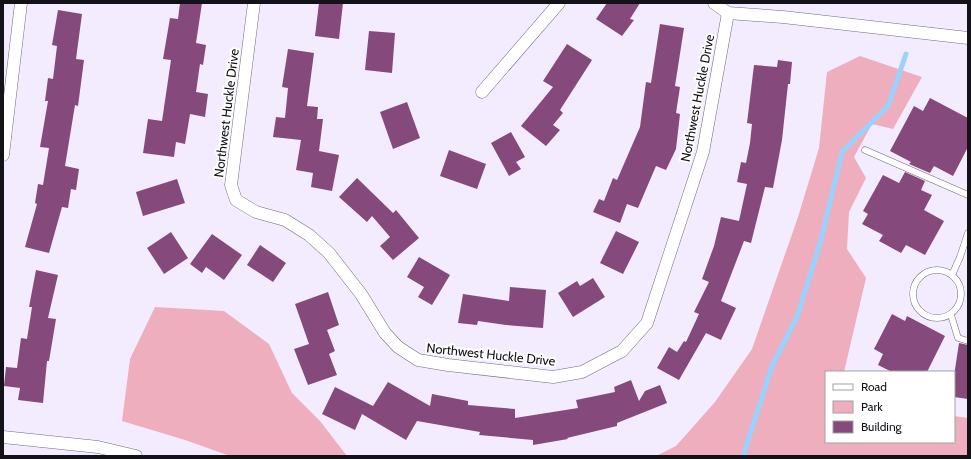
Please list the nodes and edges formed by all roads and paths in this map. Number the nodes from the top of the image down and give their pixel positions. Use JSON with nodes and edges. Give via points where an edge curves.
{"nodes":[{"id":1,"x":21,"y":3,"type":"edge"},
{"id":2,"x":254,"y":3,"type":"edge"},
{"id":3,"x":559,"y":3,"type":"edge"},
{"id":4,"x":714,"y":3,"type":"edge"},
{"id":5,"x":728,"y":13,"type":"junction"},
{"id":6,"x":968,"y":38,"type":"edge"},
{"id":7,"x":482,"y":92,"type":"dead end"},
{"id":8,"x":865,"y":150,"type":"dead end"},
{"id":9,"x":3,"y":155,"type":"edge"},
{"id":10,"x":968,"y":195,"type":"edge"},
{"id":11,"x":968,"y":233,"type":"edge"},
{"id":12,"x":952,"y":275,"type":"junction"},
{"id":13,"x":951,"y":315,"type":"junction"},
{"id":14,"x":968,"y":341,"type":"edge"},
{"id":15,"x":3,"y":437,"type":"edge"},
{"id":16,"x":136,"y":456,"type":"edge"}],
"edges":[{"from":1,"to":9,"type":"street"},
{"from":2,"to":5,"type":"street","name":"Northwest Huckle Drive","via":[[231,185],[236,200],[256,212],[285,220],[309,234],[329,253],[361,294],[385,333],[398,347],[418,360],[553,377],[582,372],[622,351],[647,322],[703,152]]},
{"from":3,"to":7,"type":"street"},
{"from":4,"to":5,"type":"street"},
{"from":5,"to":6,"type":"street","via":[[783,16]]},
{"from":8,"to":10,"type":"lane"},
{"from":11,"to":12,"type":"lane"},
{"from":12,"to":13,"type":"lane","via":[[961,287],[962,295]]},
{"from":12,"to":13,"type":"lane","via":[[937,269],[921,275],[916,281],[912,297],[920,312],[927,316],[935,319]]},
{"from":13,"to":14,"type":"lane","via":[[958,338]]},
{"from":15,"to":16,"type":"street","via":[[98,447]]}]}
